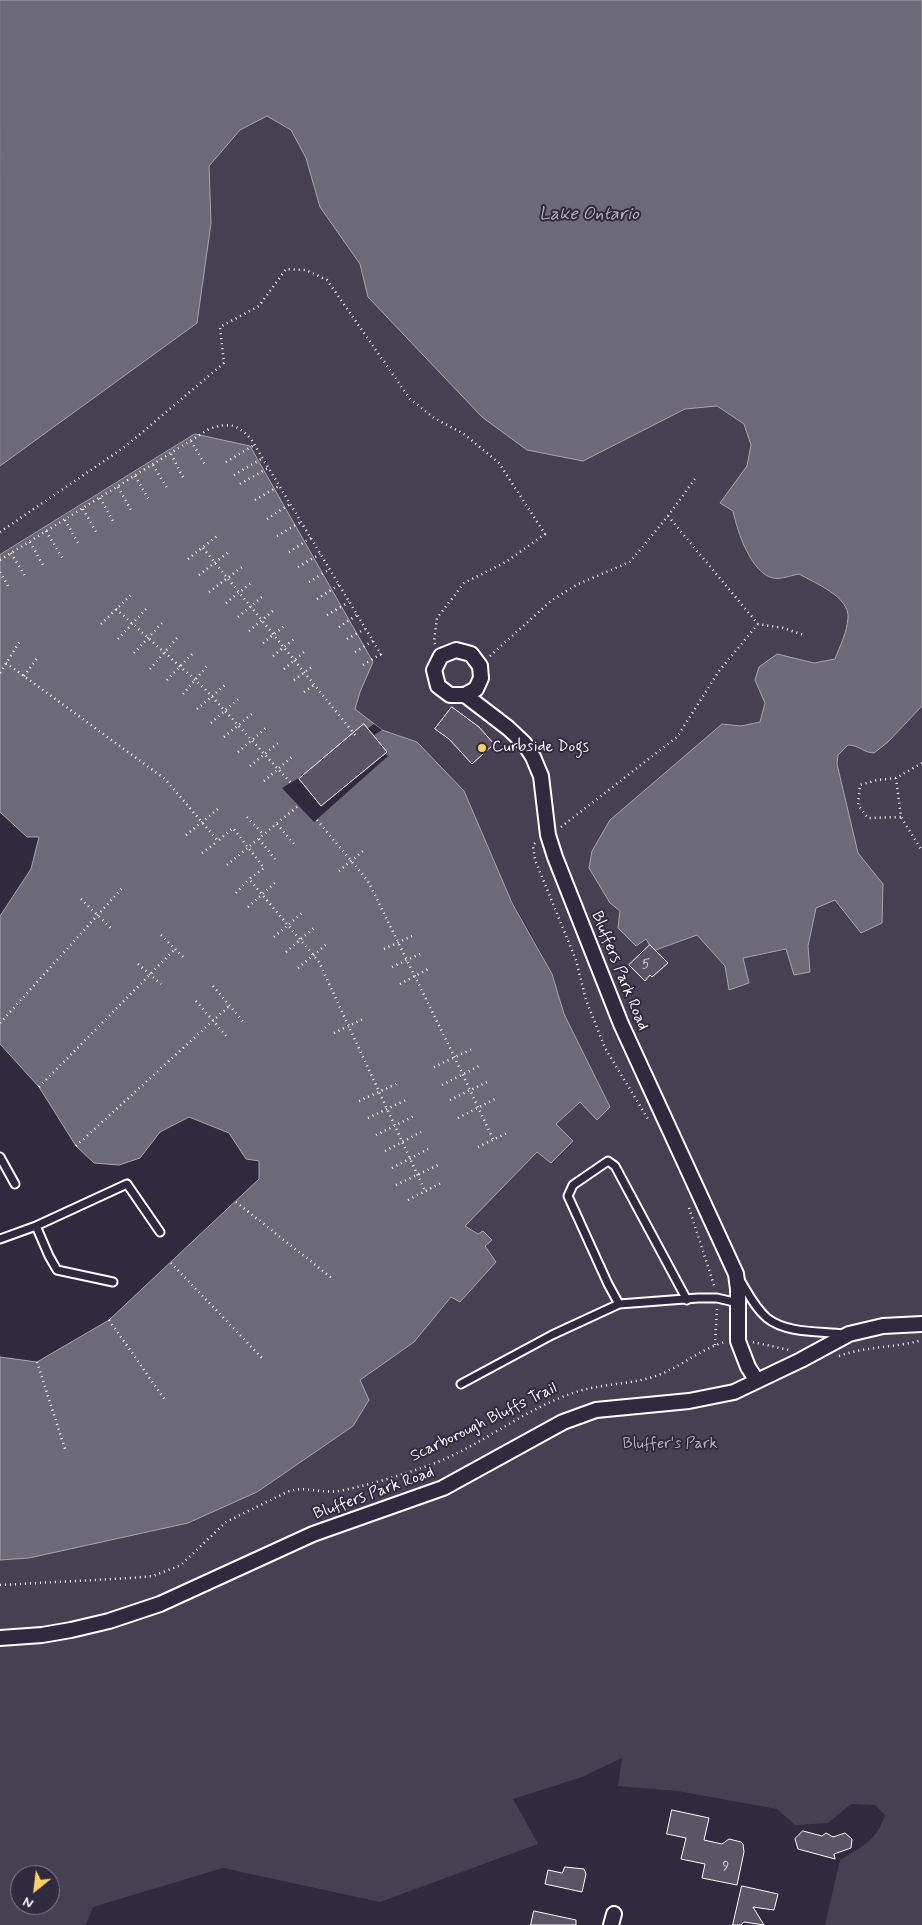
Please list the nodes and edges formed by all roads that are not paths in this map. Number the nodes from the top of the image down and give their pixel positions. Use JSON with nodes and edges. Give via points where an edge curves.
{"nodes":[{"id":1,"x":466,"y":695,"type":"junction"},
{"id":2,"x":0,"y":1157,"type":"edge"},
{"id":3,"x":15,"y":1184,"type":"dead end"},
{"id":4,"x":36,"y":1226,"type":"junction"},
{"id":5,"x":160,"y":1232,"type":"dead end"},
{"id":6,"x":0,"y":1239,"type":"edge"},
{"id":7,"x":736,"y":1274,"type":"junction"},
{"id":8,"x":113,"y":1282,"type":"dead end"},
{"id":9,"x":687,"y":1300,"type":"junction"},
{"id":10,"x":738,"y":1303,"type":"junction"},
{"id":11,"x":619,"y":1304,"type":"junction"},
{"id":12,"x":922,"y":1324,"type":"edge"},
{"id":13,"x":849,"y":1334,"type":"junction"},
{"id":14,"x":757,"y":1381,"type":"junction"},
{"id":15,"x":461,"y":1384,"type":"dead end"},
{"id":16,"x":0,"y":1638,"type":"edge"}],
"edges":[{"from":1,"to":1,"type":"street","name":"Bluffers Park Road","via":[[476,689],[481,678],[480,666],[471,654],[456,650],[441,656],[434,670],[438,686],[450,695]]},
{"from":1,"to":7,"type":"street","name":"Bluffers Park Road","via":[[524,743],[532,757],[540,776],[554,857],[620,1024]]},
{"from":2,"to":3,"type":"lane"},
{"from":4,"to":5,"type":"lane","via":[[127,1184]]},
{"from":4,"to":6,"type":"lane"},
{"from":4,"to":8,"type":"lane","via":[[57,1270]]},
{"from":7,"to":10,"type":"street","name":"Bluffers Park Road"},
{"from":7,"to":13,"type":"lane","name":"Bluffers Park Road","via":[[760,1311],[776,1324]]},
{"from":9,"to":10,"type":"lane","via":[[716,1298]]},
{"from":9,"to":11,"type":"lane"},
{"from":9,"to":11,"type":"lane","via":[[615,1166],[608,1161],[573,1185],[568,1196]]},
{"from":10,"to":14,"type":"street","name":"Bluffers Park Road","via":[[738,1341]]},
{"from":11,"to":15,"type":"lane","via":[[552,1335]]},
{"from":12,"to":13,"type":"street","name":"Bluffers Park Road","via":[[883,1326]]},
{"from":13,"to":14,"type":"street","name":"Bluffers Park Road"},
{"from":14,"to":16,"type":"street","name":"Bluffers Park Road","via":[[734,1392],[712,1397],[596,1410],[579,1415],[442,1488],[313,1534],[160,1604],[71,1630]]}]}
